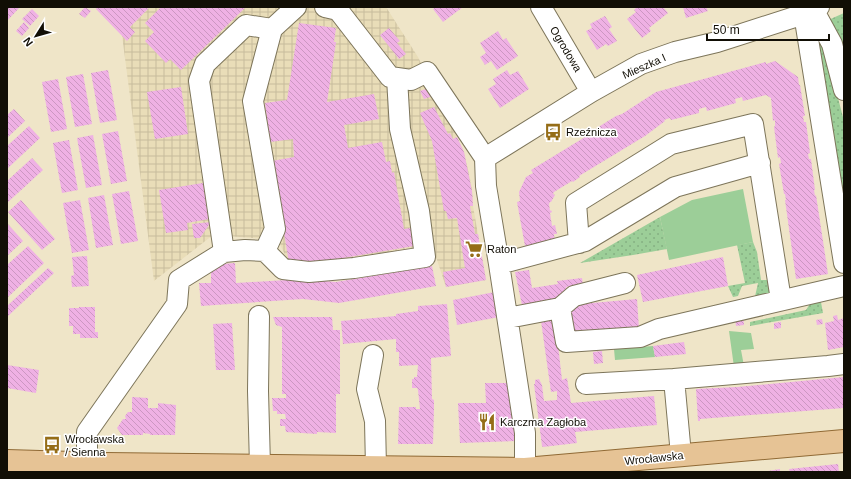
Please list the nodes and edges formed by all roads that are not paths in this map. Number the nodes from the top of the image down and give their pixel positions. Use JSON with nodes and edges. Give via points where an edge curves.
{"nodes":[{"id":1,"x":296,"y":7,"type":"edge"},
{"id":2,"x":325,"y":7,"type":"edge"},
{"id":3,"x":540,"y":7,"type":"edge"},
{"id":4,"x":812,"y":10,"type":"edge"},
{"id":5,"x":272,"y":28,"type":"junction"},
{"id":6,"x":397,"y":78,"type":"junction"},
{"id":7,"x":844,"y":90,"type":"edge"},
{"id":8,"x":591,"y":92,"type":"junction"},
{"id":9,"x":485,"y":158,"type":"junction"},
{"id":10,"x":760,"y":163,"type":"junction"},
{"id":11,"x":842,"y":240,"type":"edge"},
{"id":12,"x":579,"y":244,"type":"junction"},
{"id":13,"x":265,"y":251,"type":"junction"},
{"id":14,"x":224,"y":252,"type":"junction"},
{"id":15,"x":844,"y":263,"type":"edge"},
{"id":16,"x":499,"y":264,"type":"junction"},
{"id":17,"x":625,"y":283,"type":"dead end"},
{"id":18,"x":844,"y":286,"type":"edge"},
{"id":19,"x":781,"y":300,"type":"junction"},
{"id":20,"x":560,"y":308,"type":"junction"},
{"id":21,"x":259,"y":316,"type":"dead end"},
{"id":22,"x":508,"y":318,"type":"junction"},
{"id":23,"x":373,"y":355,"type":"dead end"},
{"id":24,"x":844,"y":364,"type":"edge"},
{"id":25,"x":674,"y":379,"type":"junction"},
{"id":26,"x":586,"y":384,"type":"dead end"},
{"id":27,"x":844,"y":441,"type":"edge"},
{"id":28,"x":680,"y":455,"type":"junction"},
{"id":29,"x":7,"y":461,"type":"edge"},
{"id":30,"x":260,"y":466,"type":"junction"},
{"id":31,"x":99,"y":467,"type":"edge"},
{"id":32,"x":610,"y":467,"type":"edge"},
{"id":33,"x":376,"y":468,"type":"junction"},
{"id":34,"x":525,"y":471,"type":"edge"}],
"edges":[{"from":1,"to":5,"type":"street"},
{"from":2,"to":6,"type":"street","via":[[338,10],[390,76]]},
{"from":3,"to":8,"type":"street","name":"Ogrodowa"},
{"from":4,"to":7,"type":"street","via":[[832,44]]},
{"from":4,"to":8,"type":"street","name":"Mieszka I","via":[[648,62]]},
{"from":4,"to":11,"type":"street"},
{"from":5,"to":13,"type":"street","via":[[253,102],[275,229]]},
{"from":5,"to":14,"type":"street","via":[[246,25],[205,64],[199,81]]},
{"from":6,"to":9,"type":"street","via":[[411,80],[427,72]]},
{"from":6,"to":13,"type":"street","via":[[400,129],[426,257],[309,272],[284,269]]},
{"from":8,"to":9,"type":"street","name":"Mieszka I"},
{"from":9,"to":16,"type":"street","via":[[486,186]]},
{"from":10,"to":12,"type":"street","via":[[675,187]]},
{"from":10,"to":12,"type":"street","via":[[754,124],[671,144],[576,203]]},
{"from":10,"to":19,"type":"street"},
{"from":11,"to":15,"type":"street"},
{"from":12,"to":16,"type":"street"},
{"from":13,"to":14,"type":"street"},
{"from":14,"to":31,"type":"street","via":[[179,280],[177,304],[87,432]]},
{"from":16,"to":22,"type":"street"},
{"from":17,"to":20,"type":"street","via":[[574,296]]},
{"from":18,"to":19,"type":"street"},
{"from":19,"to":20,"type":"street","via":[[659,329],[640,337],[566,342]]},
{"from":20,"to":22,"type":"street"},
{"from":21,"to":30,"type":"street"},
{"from":22,"to":34,"type":"street","via":[[525,433]]},
{"from":23,"to":33,"type":"street","via":[[366,389],[375,421]]},
{"from":24,"to":25,"type":"street"},
{"from":25,"to":26,"type":"street"},
{"from":25,"to":28,"type":"street"},
{"from":27,"to":28,"type":"main road","name":"Wrocławska"},
{"from":28,"to":32,"type":"main road","name":"Wrocławska"},
{"from":29,"to":31,"type":"main road","name":"Wrocławska"},
{"from":30,"to":31,"type":"main road","name":"Wrocławska"},
{"from":30,"to":33,"type":"main road","name":"Wrocławska"},
{"from":32,"to":34,"type":"main road","name":"Wrocławska"},
{"from":33,"to":34,"type":"main road","name":"Wrocławska"}]}
